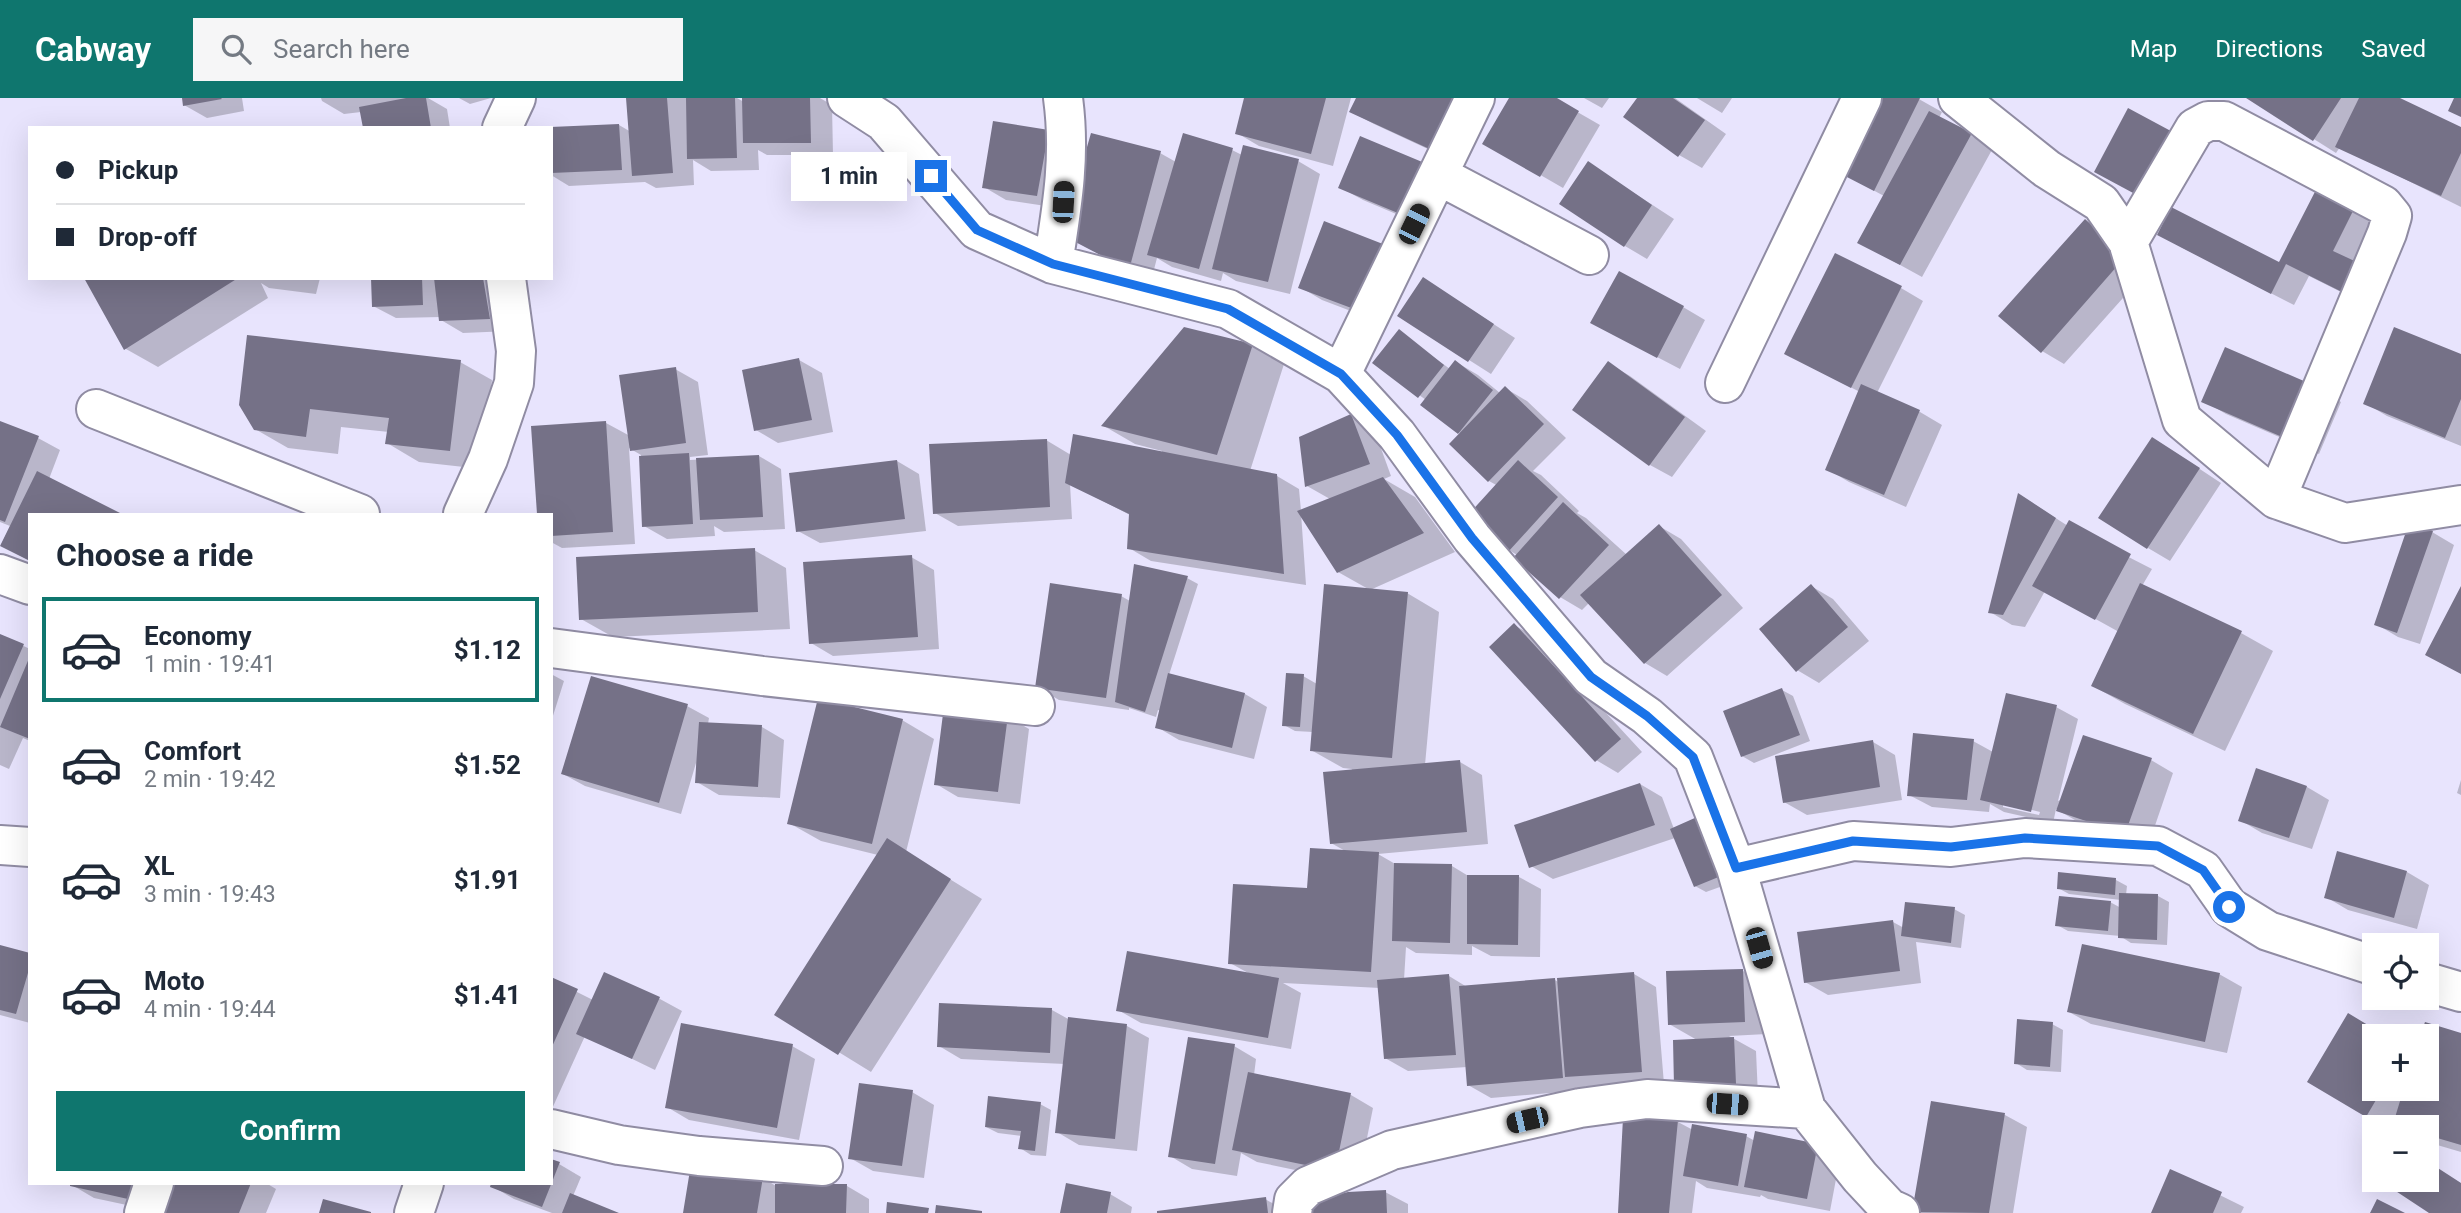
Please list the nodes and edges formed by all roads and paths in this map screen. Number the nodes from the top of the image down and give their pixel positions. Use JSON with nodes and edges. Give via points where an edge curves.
{"nodes":[{"id":1,"x":516,"y":98,"type":"edge"},
{"id":2,"x":847,"y":98,"type":"edge"},
{"id":3,"x":1063,"y":98,"type":"edge"},
{"id":4,"x":1475,"y":98,"type":"edge"},
{"id":5,"x":1862,"y":98,"type":"edge"},
{"id":6,"x":1958,"y":98,"type":"edge"},
{"id":7,"x":503,"y":126,"type":"edge"},
{"id":8,"x":1438,"y":175,"type":"junction"},
{"id":9,"x":2128,"y":242,"type":"junction"},
{"id":10,"x":1589,"y":255,"type":"dead end"},
{"id":11,"x":1053,"y":264,"type":"junction"},
{"id":12,"x":506,"y":280,"type":"edge"},
{"id":13,"x":1341,"y":374,"type":"junction"},
{"id":14,"x":1725,"y":383,"type":"dead end"},
{"id":15,"x":96,"y":409,"type":"dead end"},
{"id":16,"x":2276,"y":499,"type":"junction"},
{"id":17,"x":2461,"y":505,"type":"edge"},
{"id":18,"x":357,"y":513,"type":"edge"},
{"id":19,"x":463,"y":513,"type":"edge"},
{"id":20,"x":0,"y":574,"type":"edge"},
{"id":21,"x":28,"y":584,"type":"edge"},
{"id":22,"x":553,"y":648,"type":"edge"},
{"id":23,"x":1035,"y":706,"type":"dead end"},
{"id":24,"x":0,"y":845,"type":"edge"},
{"id":25,"x":28,"y":847,"type":"edge"},
{"id":26,"x":1736,"y":868,"type":"junction"},
{"id":27,"x":2362,"y":961,"type":"edge"},
{"id":28,"x":2439,"y":986,"type":"edge"},
{"id":29,"x":2461,"y":992,"type":"edge"},
{"id":30,"x":1806,"y":1109,"type":"junction"},
{"id":31,"x":553,"y":1129,"type":"edge"},
{"id":32,"x":822,"y":1166,"type":"dead end"},
{"id":33,"x":153,"y":1185,"type":"edge"},
{"id":34,"x":423,"y":1185,"type":"edge"},
{"id":35,"x":144,"y":1213,"type":"edge"},
{"id":36,"x":414,"y":1213,"type":"edge"},
{"id":37,"x":1292,"y":1213,"type":"edge"},
{"id":38,"x":1900,"y":1213,"type":"edge"}],
"edges":[{"from":1,"to":7,"type":"street"},
{"from":2,"to":11,"type":"street","via":[[884,122],[977,230]]},
{"from":3,"to":11,"type":"street","via":[[1068,132]]},
{"from":4,"to":8,"type":"street"},
{"from":5,"to":14,"type":"street"},
{"from":6,"to":9,"type":"street","via":[[2047,169],[2101,203]]},
{"from":8,"to":10,"type":"street"},
{"from":8,"to":13,"type":"street"},
{"from":9,"to":16,"type":"street","via":[[2182,420]]},
{"from":9,"to":16,"type":"street","via":[[2195,128],[2208,121],[2224,121],[2383,205],[2392,216]]},
{"from":11,"to":13,"type":"street","via":[[1228,309]]},
{"from":12,"to":19,"type":"street","via":[[516,351],[514,383]]},
{"from":13,"to":26,"type":"street","via":[[1397,435],[1472,538],[1591,677],[1647,716],[1693,757]]},
{"from":15,"to":18,"type":"street"},
{"from":16,"to":17,"type":"street","via":[[2346,523]]},
{"from":20,"to":21,"type":"street"},
{"from":22,"to":23,"type":"street"},
{"from":24,"to":25,"type":"street"},
{"from":26,"to":27,"type":"street","via":[[1853,841],[1951,847],[2025,838],[2158,846],[2203,870],[2229,907],[2268,931]]},
{"from":26,"to":30,"type":"street"},
{"from":28,"to":29,"type":"street"},
{"from":30,"to":37,"type":"street","via":[[1647,1099],[1580,1108],[1392,1150],[1308,1186],[1294,1200]]},
{"from":30,"to":38,"type":"street","via":[[1860,1177],[1889,1208]]},
{"from":31,"to":32,"type":"street","via":[[699,1156]]},
{"from":33,"to":35,"type":"street"},
{"from":34,"to":36,"type":"street"}]}
